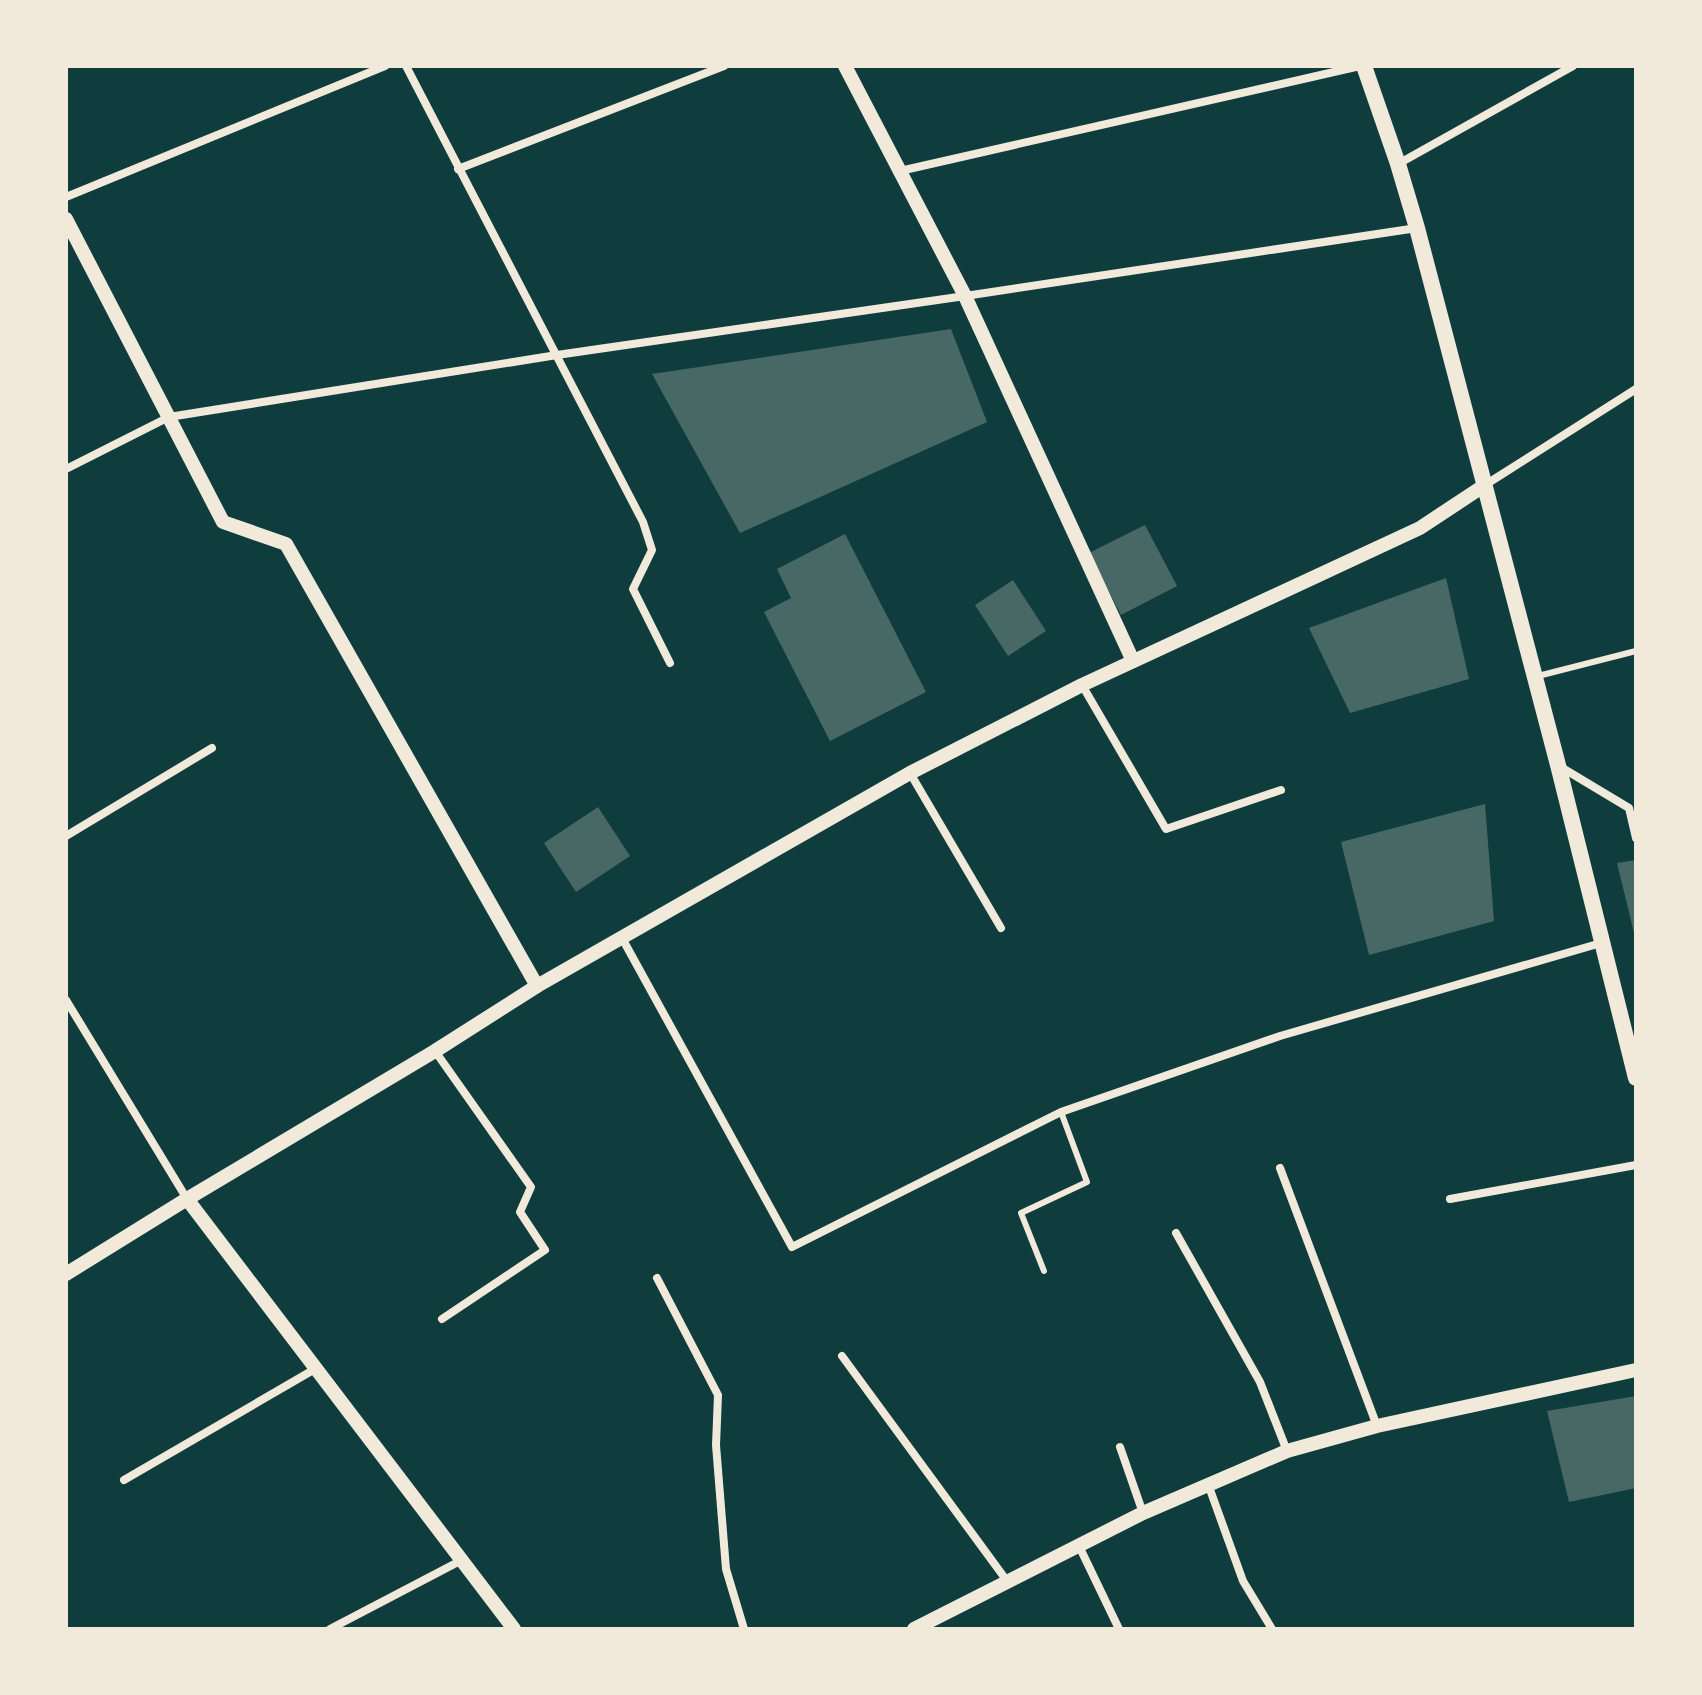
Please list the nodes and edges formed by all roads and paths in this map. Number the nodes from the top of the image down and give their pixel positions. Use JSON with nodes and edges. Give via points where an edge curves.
{"nodes":[{"id":1,"x":385,"y":66,"type":"edge"},
{"id":2,"x":406,"y":66,"type":"edge"},
{"id":3,"x":724,"y":66,"type":"edge"},
{"id":4,"x":845,"y":66,"type":"edge"},
{"id":5,"x":1362,"y":66,"type":"edge"},
{"id":6,"x":1573,"y":66,"type":"edge"},
{"id":7,"x":1398,"y":164,"type":"junction"},
{"id":8,"x":458,"y":169,"type":"junction"},
{"id":9,"x":900,"y":171,"type":"junction"},
{"id":10,"x":66,"y":197,"type":"edge"},
{"id":11,"x":66,"y":219,"type":"edge"},
{"id":12,"x":1417,"y":228,"type":"junction"},
{"id":13,"x":965,"y":296,"type":"junction"},
{"id":14,"x":557,"y":355,"type":"junction"},
{"id":15,"x":1636,"y":389,"type":"edge"},
{"id":16,"x":169,"y":417,"type":"junction"},
{"id":17,"x":66,"y":469,"type":"edge"},
{"id":18,"x":1485,"y":485,"type":"junction"},
{"id":19,"x":1636,"y":651,"type":"edge"},
{"id":20,"x":1133,"y":661,"type":"junction"},
{"id":21,"x":670,"y":663,"type":"dead end"},
{"id":22,"x":1535,"y":677,"type":"junction"},
{"id":23,"x":1082,"y":685,"type":"junction"},
{"id":24,"x":212,"y":748,"type":"dead end"},
{"id":25,"x":1558,"y":765,"type":"junction"},
{"id":26,"x":910,"y":773,"type":"junction"},
{"id":27,"x":1281,"y":790,"type":"dead end"},
{"id":28,"x":66,"y":836,"type":"edge"},
{"id":29,"x":1636,"y":838,"type":"edge"},
{"id":30,"x":1001,"y":928,"type":"dead end"},
{"id":31,"x":622,"y":938,"type":"junction"},
{"id":32,"x":1601,"y":943,"type":"junction"},
{"id":33,"x":537,"y":986,"type":"junction"},
{"id":34,"x":66,"y":1000,"type":"edge"},
{"id":35,"x":435,"y":1051,"type":"junction"},
{"id":36,"x":1636,"y":1078,"type":"edge"},
{"id":37,"x":1061,"y":1112,"type":"junction"},
{"id":38,"x":1636,"y":1165,"type":"edge"},
{"id":39,"x":1280,"y":1168,"type":"dead end"},
{"id":40,"x":187,"y":1199,"type":"junction"},
{"id":41,"x":1450,"y":1199,"type":"dead end"},
{"id":42,"x":1176,"y":1233,"type":"dead end"},
{"id":43,"x":1044,"y":1271,"type":"dead end"},
{"id":44,"x":66,"y":1274,"type":"edge"},
{"id":45,"x":657,"y":1278,"type":"dead end"},
{"id":46,"x":442,"y":1319,"type":"dead end"},
{"id":47,"x":842,"y":1356,"type":"dead end"},
{"id":48,"x":315,"y":1369,"type":"junction"},
{"id":49,"x":1636,"y":1370,"type":"edge"},
{"id":50,"x":1377,"y":1426,"type":"junction"},
{"id":51,"x":1120,"y":1447,"type":"dead end"},
{"id":52,"x":1287,"y":1451,"type":"junction"},
{"id":53,"x":124,"y":1480,"type":"dead end"},
{"id":54,"x":1208,"y":1484,"type":"junction"},
{"id":55,"x":1143,"y":1513,"type":"junction"},
{"id":56,"x":1079,"y":1546,"type":"junction"},
{"id":57,"x":462,"y":1560,"type":"junction"},
{"id":58,"x":1007,"y":1581,"type":"junction"},
{"id":59,"x":330,"y":1629,"type":"edge"},
{"id":60,"x":514,"y":1629,"type":"edge"},
{"id":61,"x":744,"y":1629,"type":"edge"},
{"id":62,"x":914,"y":1629,"type":"edge"},
{"id":63,"x":1119,"y":1629,"type":"edge"},
{"id":64,"x":1272,"y":1629,"type":"edge"}],
"edges":[{"from":1,"to":10,"type":"street"},
{"from":2,"to":8,"type":"street"},
{"from":3,"to":8,"type":"street"},
{"from":4,"to":9,"type":"street"},
{"from":5,"to":7,"type":"main road"},
{"from":5,"to":9,"type":"street"},
{"from":6,"to":7,"type":"street"},
{"from":7,"to":12,"type":"main road"},
{"from":8,"to":14,"type":"street"},
{"from":9,"to":13,"type":"street"},
{"from":11,"to":16,"type":"street"},
{"from":12,"to":13,"type":"street"},
{"from":12,"to":18,"type":"main road"},
{"from":13,"to":14,"type":"street"},
{"from":13,"to":20,"type":"street"},
{"from":14,"to":16,"type":"street"},
{"from":14,"to":21,"type":"street","via":[[643,522],[652,550],[633,589]]},
{"from":15,"to":18,"type":"street"},
{"from":16,"to":17,"type":"street"},
{"from":16,"to":33,"type":"street","via":[[223,522],[286,544]]},
{"from":18,"to":20,"type":"street","via":[[1420,528]]},
{"from":18,"to":22,"type":"main road"},
{"from":19,"to":22,"type":"lane"},
{"from":20,"to":23,"type":"street"},
{"from":22,"to":25,"type":"main road"},
{"from":23,"to":26,"type":"street"},
{"from":23,"to":27,"type":"street","via":[[1166,829]]},
{"from":24,"to":28,"type":"street"},
{"from":25,"to":29,"type":"street","via":[[1629,808]]},
{"from":25,"to":32,"type":"main road"},
{"from":26,"to":30,"type":"street"},
{"from":26,"to":31,"type":"street"},
{"from":31,"to":33,"type":"street"},
{"from":31,"to":37,"type":"street","via":[[792,1247]]},
{"from":32,"to":36,"type":"main road"},
{"from":32,"to":37,"type":"street","via":[[1280,1036]]},
{"from":33,"to":35,"type":"street"},
{"from":34,"to":40,"type":"street"},
{"from":35,"to":40,"type":"street"},
{"from":35,"to":46,"type":"street","via":[[531,1187],[520,1212],[545,1250]]},
{"from":37,"to":43,"type":"lane","via":[[1087,1182],[1021,1213]]},
{"from":38,"to":41,"type":"street"},
{"from":39,"to":50,"type":"street"},
{"from":40,"to":44,"type":"street"},
{"from":40,"to":48,"type":"street"},
{"from":42,"to":52,"type":"street","via":[[1260,1382]]},
{"from":45,"to":61,"type":"street","via":[[718,1395],[716,1445],[726,1569]]},
{"from":47,"to":58,"type":"street"},
{"from":48,"to":53,"type":"street"},
{"from":48,"to":57,"type":"street"},
{"from":49,"to":50,"type":"street"},
{"from":50,"to":52,"type":"street"},
{"from":51,"to":55,"type":"street"},
{"from":52,"to":54,"type":"street"},
{"from":54,"to":55,"type":"street"},
{"from":54,"to":64,"type":"street","via":[[1243,1581]]},
{"from":55,"to":56,"type":"street"},
{"from":56,"to":58,"type":"street"},
{"from":56,"to":63,"type":"street"},
{"from":57,"to":59,"type":"street"},
{"from":57,"to":60,"type":"street"},
{"from":58,"to":62,"type":"street"}]}
